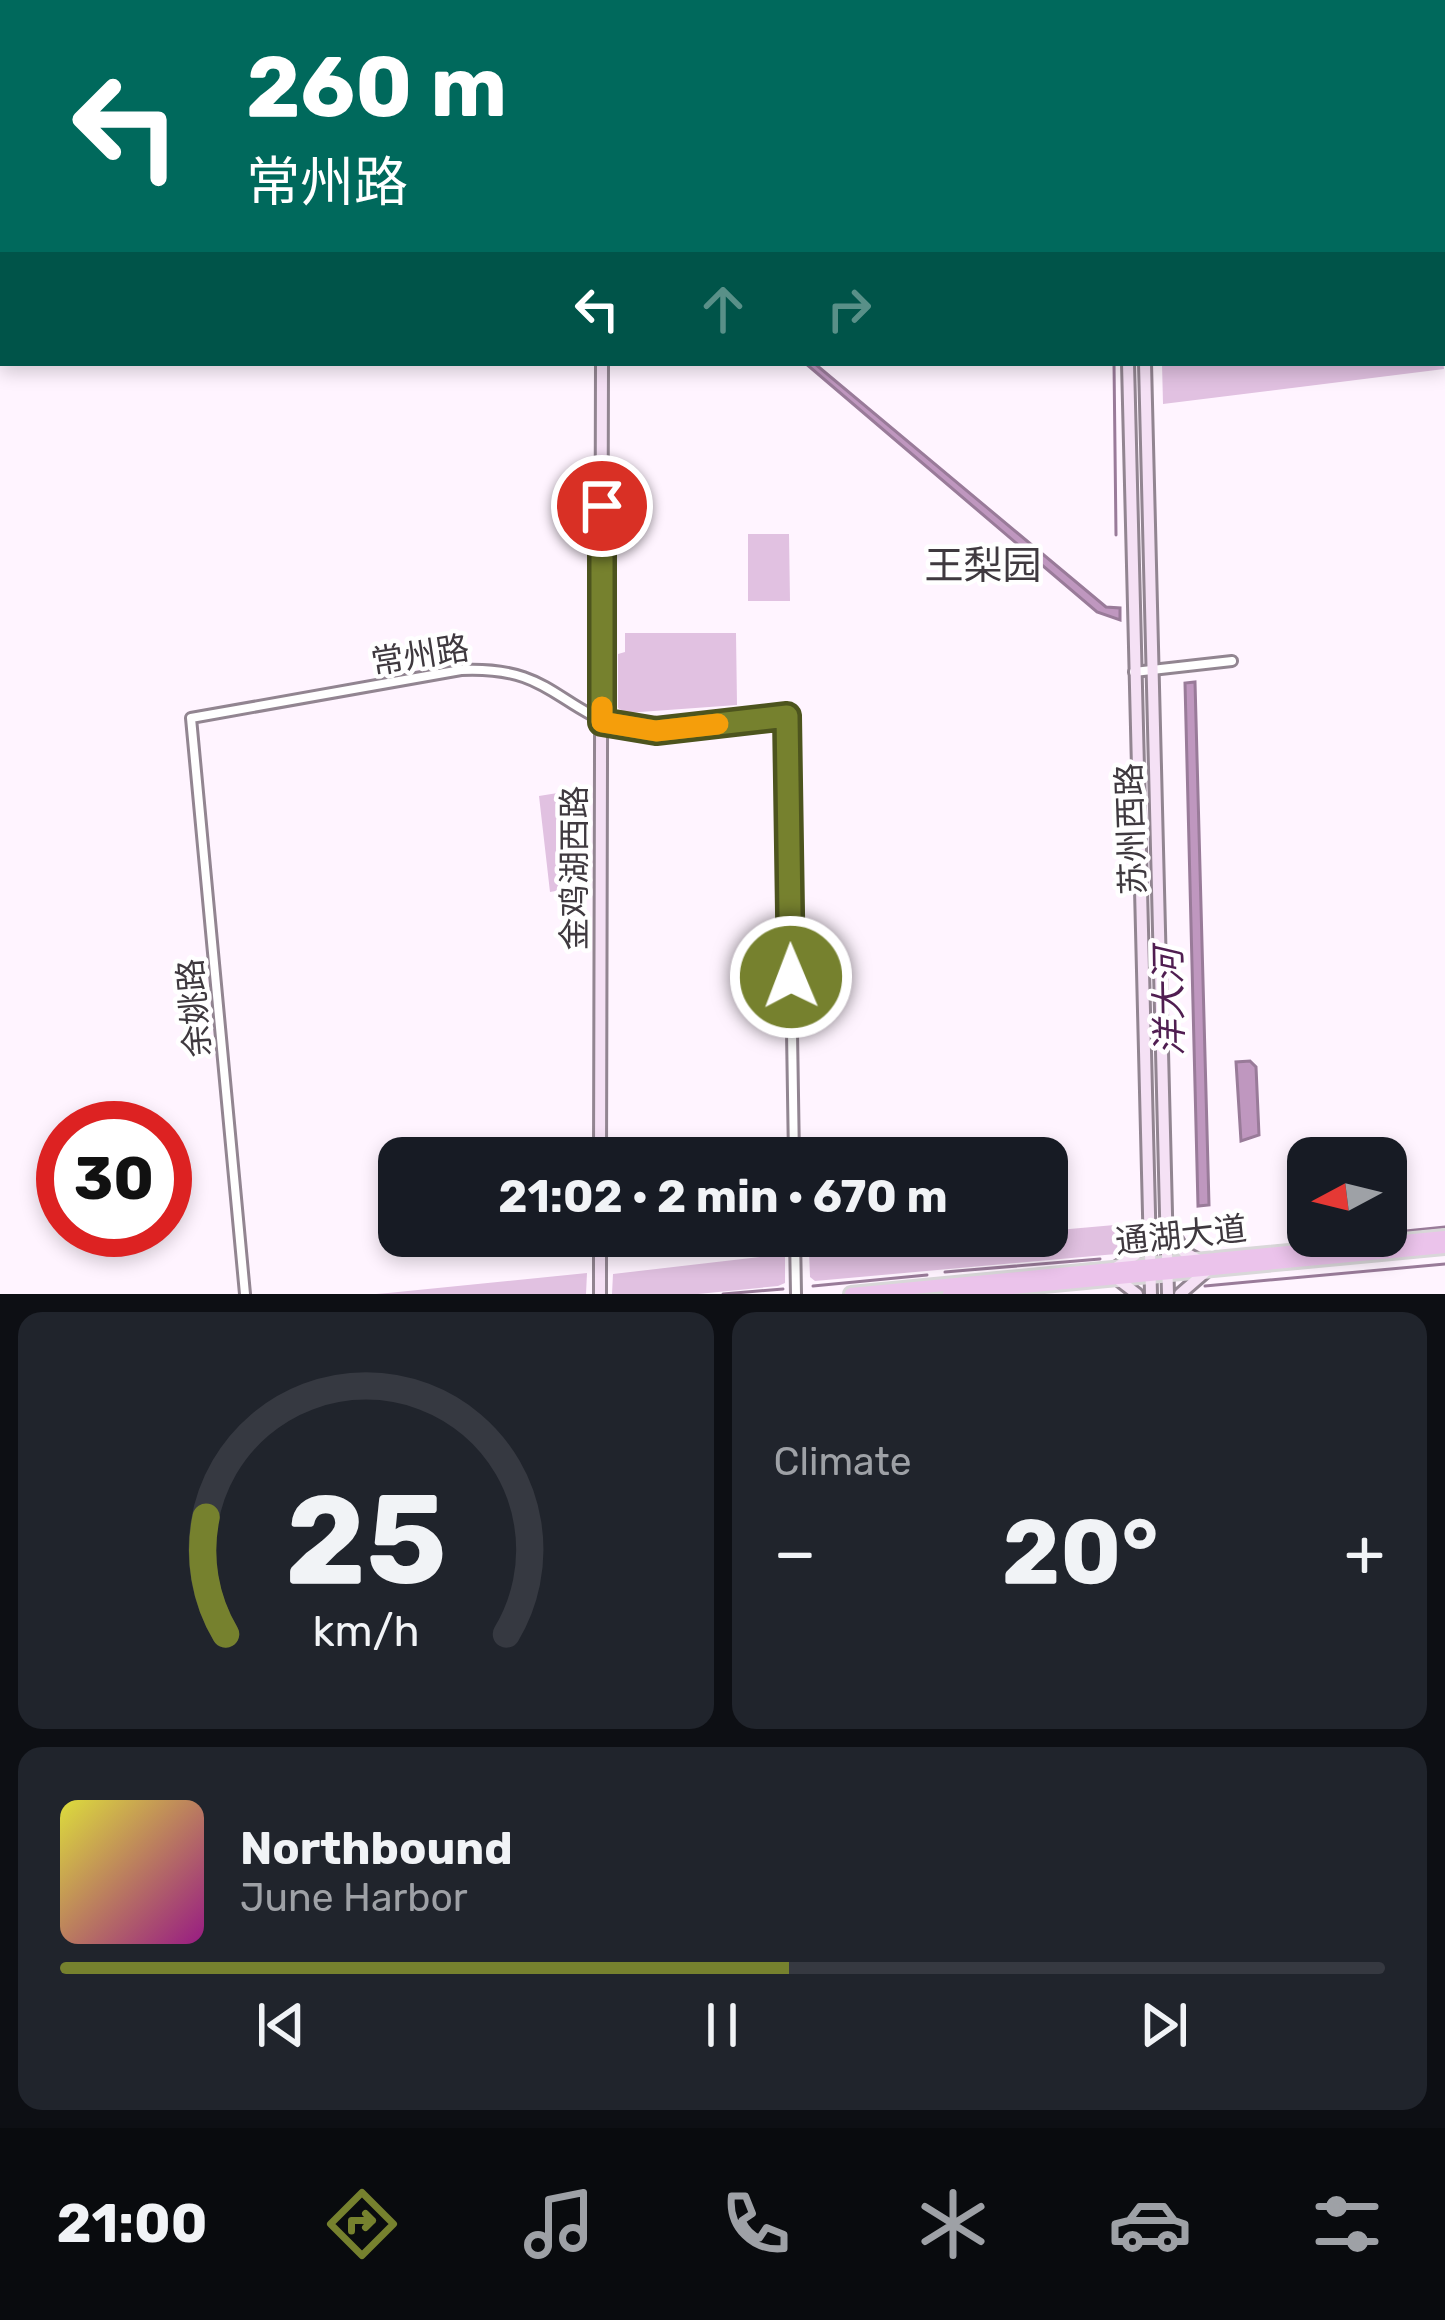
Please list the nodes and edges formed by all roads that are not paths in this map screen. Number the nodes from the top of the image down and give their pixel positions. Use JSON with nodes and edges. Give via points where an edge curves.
{"nodes":[{"id":1,"x":602,"y":366,"type":"edge"},
{"id":2,"x":1128,"y":366,"type":"edge"},
{"id":3,"x":1145,"y":366,"type":"edge"},
{"id":4,"x":1152,"y":633,"type":"junction"},
{"id":5,"x":1134,"y":634,"type":"junction"},
{"id":6,"x":1232,"y":661,"type":"dead end"},
{"id":7,"x":1153,"y":670,"type":"junction"},
{"id":8,"x":1134,"y":672,"type":"junction"},
{"id":9,"x":1136,"y":715,"type":"junction"},
{"id":10,"x":1155,"y":715,"type":"junction"},
{"id":11,"x":191,"y":718,"type":"joint"},
{"id":12,"x":602,"y":722,"type":"junction"},
{"id":13,"x":1141,"y":907,"type":"junction"},
{"id":14,"x":1160,"y":907,"type":"junction"},
{"id":15,"x":600,"y":1137,"type":"edge"},
{"id":16,"x":793,"y":1137,"type":"edge"},
{"id":17,"x":1168,"y":1220,"type":"junction"},
{"id":18,"x":1150,"y":1231,"type":"junction"},
{"id":19,"x":1445,"y":1237,"type":"edge"},
{"id":20,"x":1445,"y":1247,"type":"edge"},
{"id":21,"x":600,"y":1257,"type":"edge"},
{"id":22,"x":795,"y":1257,"type":"edge"},
{"id":23,"x":1204,"y":1265,"type":"junction"},
{"id":24,"x":1168,"y":1268,"type":"junction"},
{"id":25,"x":1150,"y":1270,"type":"junction"},
{"id":26,"x":1115,"y":1274,"type":"junction"},
{"id":27,"x":245,"y":1294,"type":"edge"},
{"id":28,"x":600,"y":1294,"type":"edge"},
{"id":29,"x":796,"y":1294,"type":"edge"},
{"id":30,"x":851,"y":1294,"type":"edge"},
{"id":31,"x":949,"y":1294,"type":"edge"},
{"id":32,"x":1137,"y":1294,"type":"edge"},
{"id":33,"x":1150,"y":1294,"type":"edge"},
{"id":34,"x":1168,"y":1294,"type":"edge"},
{"id":35,"x":1180,"y":1294,"type":"edge"}],
"edges":[{"from":1,"to":12,"type":"main road","name":"金鸡湖西路"},
{"from":2,"to":5,"type":"main road","name":"苏州西路"},
{"from":3,"to":4,"type":"main road","name":"苏州西路"},
{"from":4,"to":5,"type":"main road"},
{"from":4,"to":7,"type":"main road","name":"苏州西路"},
{"from":5,"to":8,"type":"main road","name":"苏州西路"},
{"from":6,"to":7,"type":"street"},
{"from":7,"to":8,"type":"street"},
{"from":7,"to":10,"type":"main road","name":"苏州西路"},
{"from":8,"to":9,"type":"main road","name":"苏州西路"},
{"from":9,"to":10,"type":"main road"},
{"from":9,"to":13,"type":"main road","name":"苏州西路"},
{"from":10,"to":14,"type":"main road","name":"苏州西路"},
{"from":11,"to":12,"type":"street","name":"常州路","via":[[496,668],[533,677]]},
{"from":11,"to":27,"type":"street","name":"余姚路"},
{"from":12,"to":15,"type":"main road","name":"金鸡湖西路"},
{"from":12,"to":16,"type":"street","name":"常州路","via":[[656,731],[787,716]]},
{"from":13,"to":14,"type":"main road"},
{"from":13,"to":18,"type":"main road","name":"苏州西路"},
{"from":14,"to":17,"type":"main road","name":"苏州西路"},
{"from":17,"to":23,"type":"main road","via":[[1180,1246]]},
{"from":17,"to":24,"type":"main road","name":"苏州西路"},
{"from":18,"to":25,"type":"main road","name":"苏州西路"},
{"from":18,"to":26,"type":"main road"},
{"from":19,"to":23,"type":"main road","name":"通湖大道"},
{"from":20,"to":23,"type":"main road","name":"通湖大道"},
{"from":21,"to":28,"type":"main road"},
{"from":22,"to":29,"type":"street"},
{"from":23,"to":24,"type":"main road","name":"通湖大道"},
{"from":23,"to":35,"type":"main road"},
{"from":24,"to":25,"type":"main road","name":"通湖大道"},
{"from":24,"to":34,"type":"main road","name":"苏州西路"},
{"from":25,"to":26,"type":"main road","name":"通湖大道"},
{"from":25,"to":33,"type":"main road","name":"苏州西路"},
{"from":26,"to":30,"type":"main road","name":"通湖大道"},
{"from":26,"to":31,"type":"main road","name":"通湖大道"},
{"from":26,"to":32,"type":"main road"}]}
